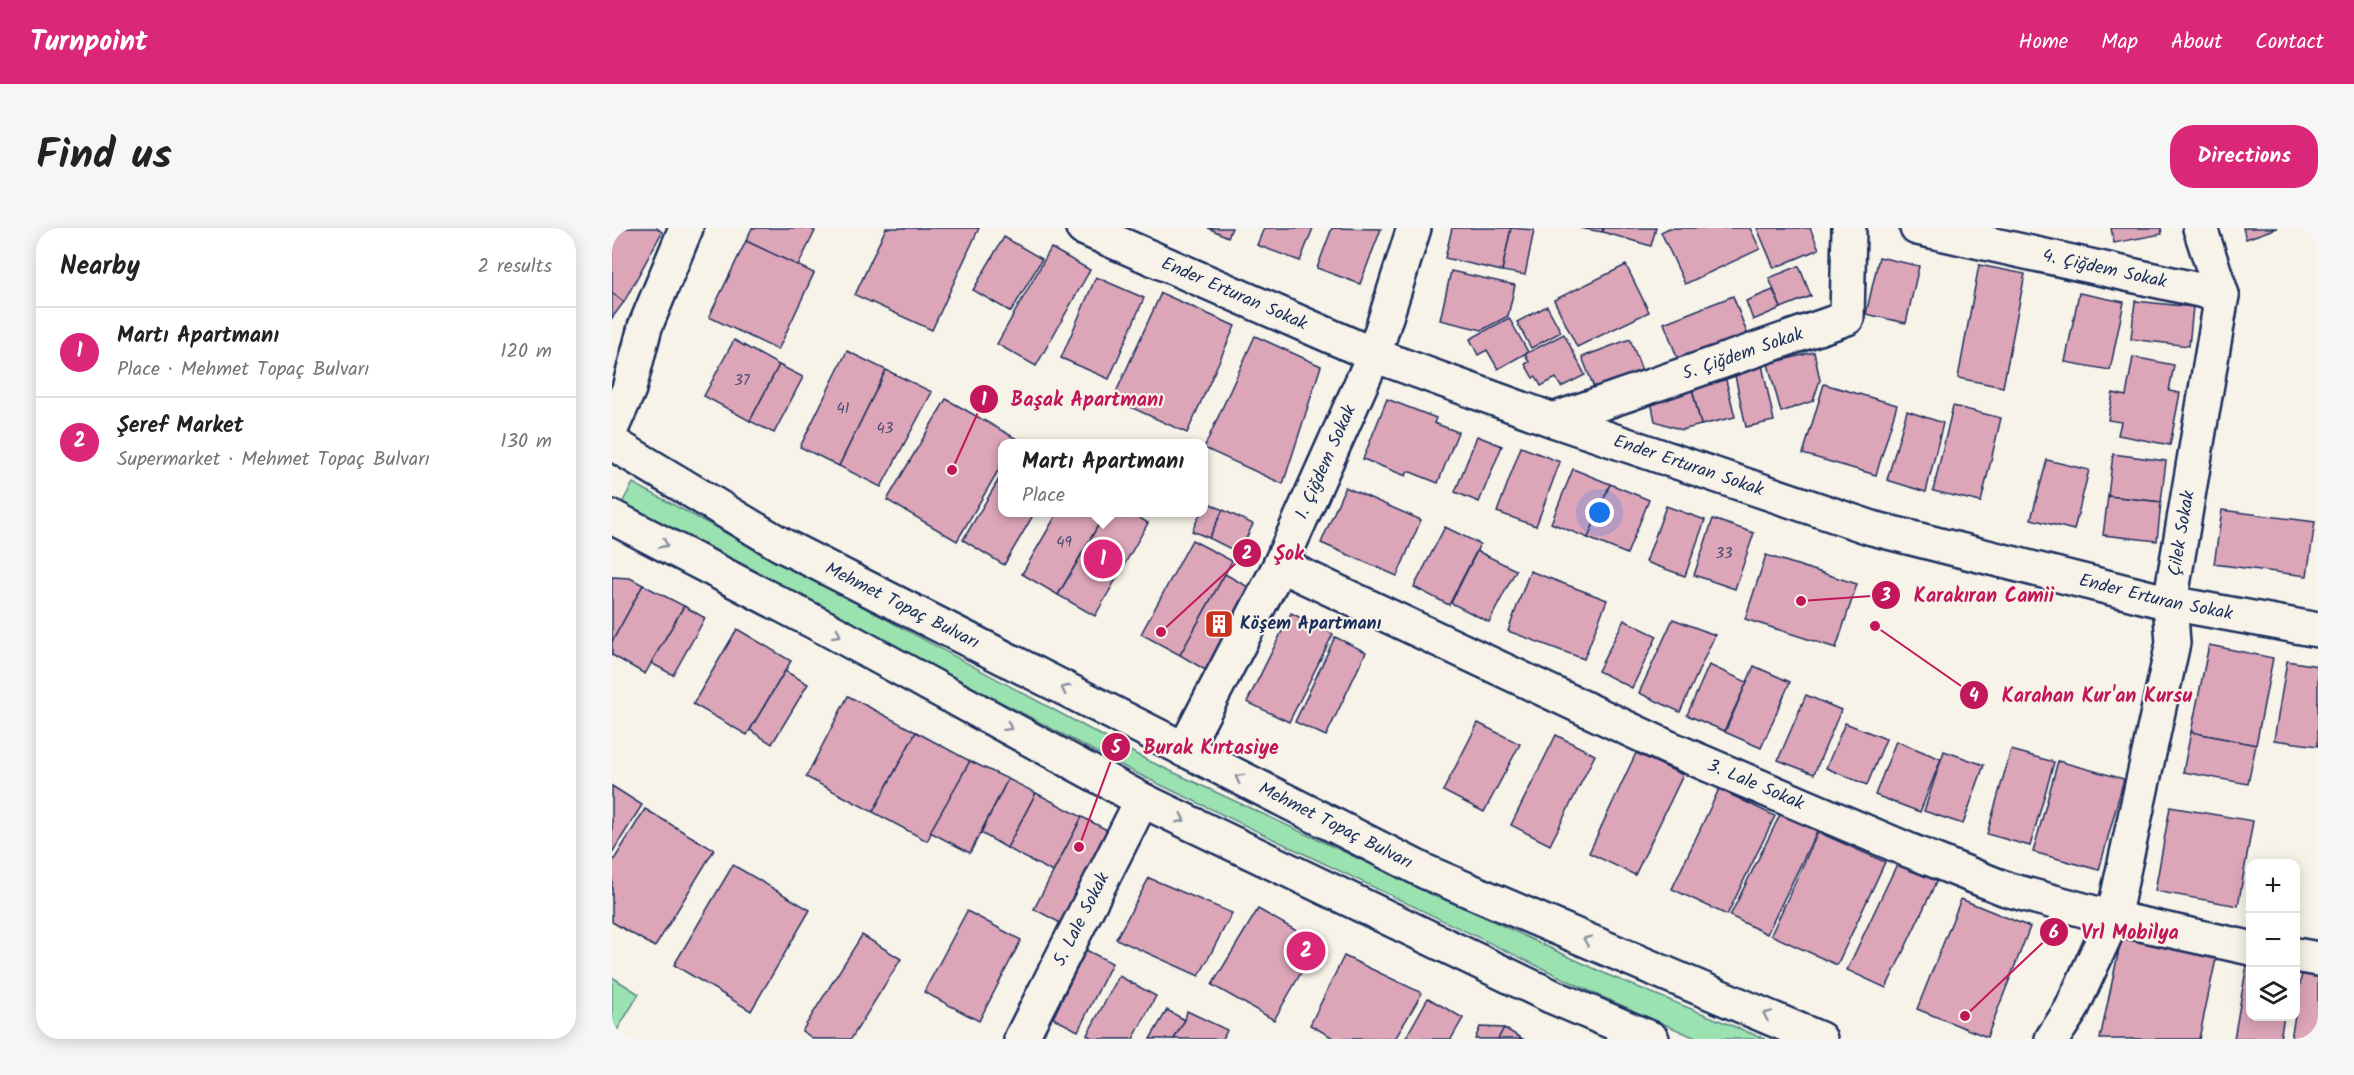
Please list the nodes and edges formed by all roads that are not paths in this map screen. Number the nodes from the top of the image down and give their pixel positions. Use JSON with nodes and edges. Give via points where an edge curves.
{"nodes":[{"id":1,"x":686,"y":228,"type":"edge"},
{"id":2,"x":1083,"y":228,"type":"edge"},
{"id":3,"x":1414,"y":228,"type":"edge"},
{"id":4,"x":1849,"y":228,"type":"edge"},
{"id":5,"x":1917,"y":228,"type":"edge"},
{"id":6,"x":2200,"y":228,"type":"edge"},
{"id":7,"x":2222,"y":295,"type":"junction"},
{"id":8,"x":645,"y":327,"type":"junction"},
{"id":9,"x":1374,"y":356,"type":"junction"},
{"id":10,"x":612,"y":373,"type":"edge"},
{"id":11,"x":1553,"y":420,"type":"junction"},
{"id":12,"x":612,"y":427,"type":"edge"},
{"id":13,"x":612,"y":443,"type":"edge"},
{"id":14,"x":612,"y":451,"type":"edge"},
{"id":15,"x":612,"y":477,"type":"edge"},
{"id":16,"x":612,"y":518,"type":"edge"},
{"id":17,"x":1280,"y":565,"type":"junction"},
{"id":18,"x":2170,"y":603,"type":"junction"},
{"id":19,"x":2318,"y":630,"type":"edge"},
{"id":20,"x":1184,"y":750,"type":"junction"},
{"id":21,"x":1142,"y":800,"type":"junction"},
{"id":22,"x":2113,"y":918,"type":"junction"},
{"id":23,"x":2246,"y":947,"type":"edge"},
{"id":24,"x":2300,"y":956,"type":"edge"},
{"id":25,"x":2318,"y":959,"type":"edge"},
{"id":26,"x":2068,"y":1025,"type":"edge"},
{"id":27,"x":1021,"y":1039,"type":"edge"},
{"id":28,"x":1652,"y":1039,"type":"edge"},
{"id":29,"x":1820,"y":1039,"type":"edge"},
{"id":30,"x":2052,"y":1039,"type":"edge"}],
"edges":[{"from":1,"to":8,"type":"street"},
{"from":2,"to":9,"type":"street","name":"Ender Erturan Sokak"},
{"from":3,"to":9,"type":"street","name":"1. Çiğdem Sokak"},
{"from":4,"to":11,"type":"street","name":"5. Çiğdem Sokak","via":[[1846,318]]},
{"from":5,"to":7,"type":"street","name":"4. Çiğdem Sokak"},
{"from":6,"to":7,"type":"street","name":"Çilek Sokak"},
{"from":7,"to":18,"type":"street","name":"Çilek Sokak"},
{"from":8,"to":10,"type":"street"},
{"from":8,"to":12,"type":"street","via":[[629,388]]},
{"from":9,"to":11,"type":"street","name":"Ender Erturan Sokak"},
{"from":9,"to":17,"type":"street","name":"1. Çiğdem Sokak"},
{"from":11,"to":18,"type":"street","name":"Ender Erturan Sokak","via":[[1872,528]]},
{"from":20,"to":13,"type":"street","name":"Mehmet Topaç Bulvarı","one_way":true,"via":[[780,544]]},
{"from":14,"to":15,"type":"street"},
{"from":16,"to":21,"type":"street","one_way":true,"via":[[826,628]]},
{"from":17,"to":20,"type":"street","name":"1. Çiğdem Sokak"},
{"from":17,"to":22,"type":"street","name":"3. Lale Sokak","via":[[1808,809],[2007,889]]},
{"from":18,"to":19,"type":"street","name":"Ender Erturan Sokak"},
{"from":18,"to":22,"type":"street","name":"Çilek Sokak","via":[[2173,643]]},
{"from":29,"to":20,"type":"street","name":"Mehmet Topaç Bulvarı","one_way":true,"via":[[1426,872]]},
{"from":21,"to":27,"type":"street","name":"5. Lale Sokak"},
{"from":21,"to":28,"type":"street","one_way":true,"via":[[1551,996]]},
{"from":22,"to":23,"type":"street","name":"3. Lale Sokak"},
{"from":22,"to":26,"type":"street","name":"Çilek Sokak"},
{"from":24,"to":25,"type":"street"},
{"from":26,"to":30,"type":"street","name":"Çilek Sokak"}]}
